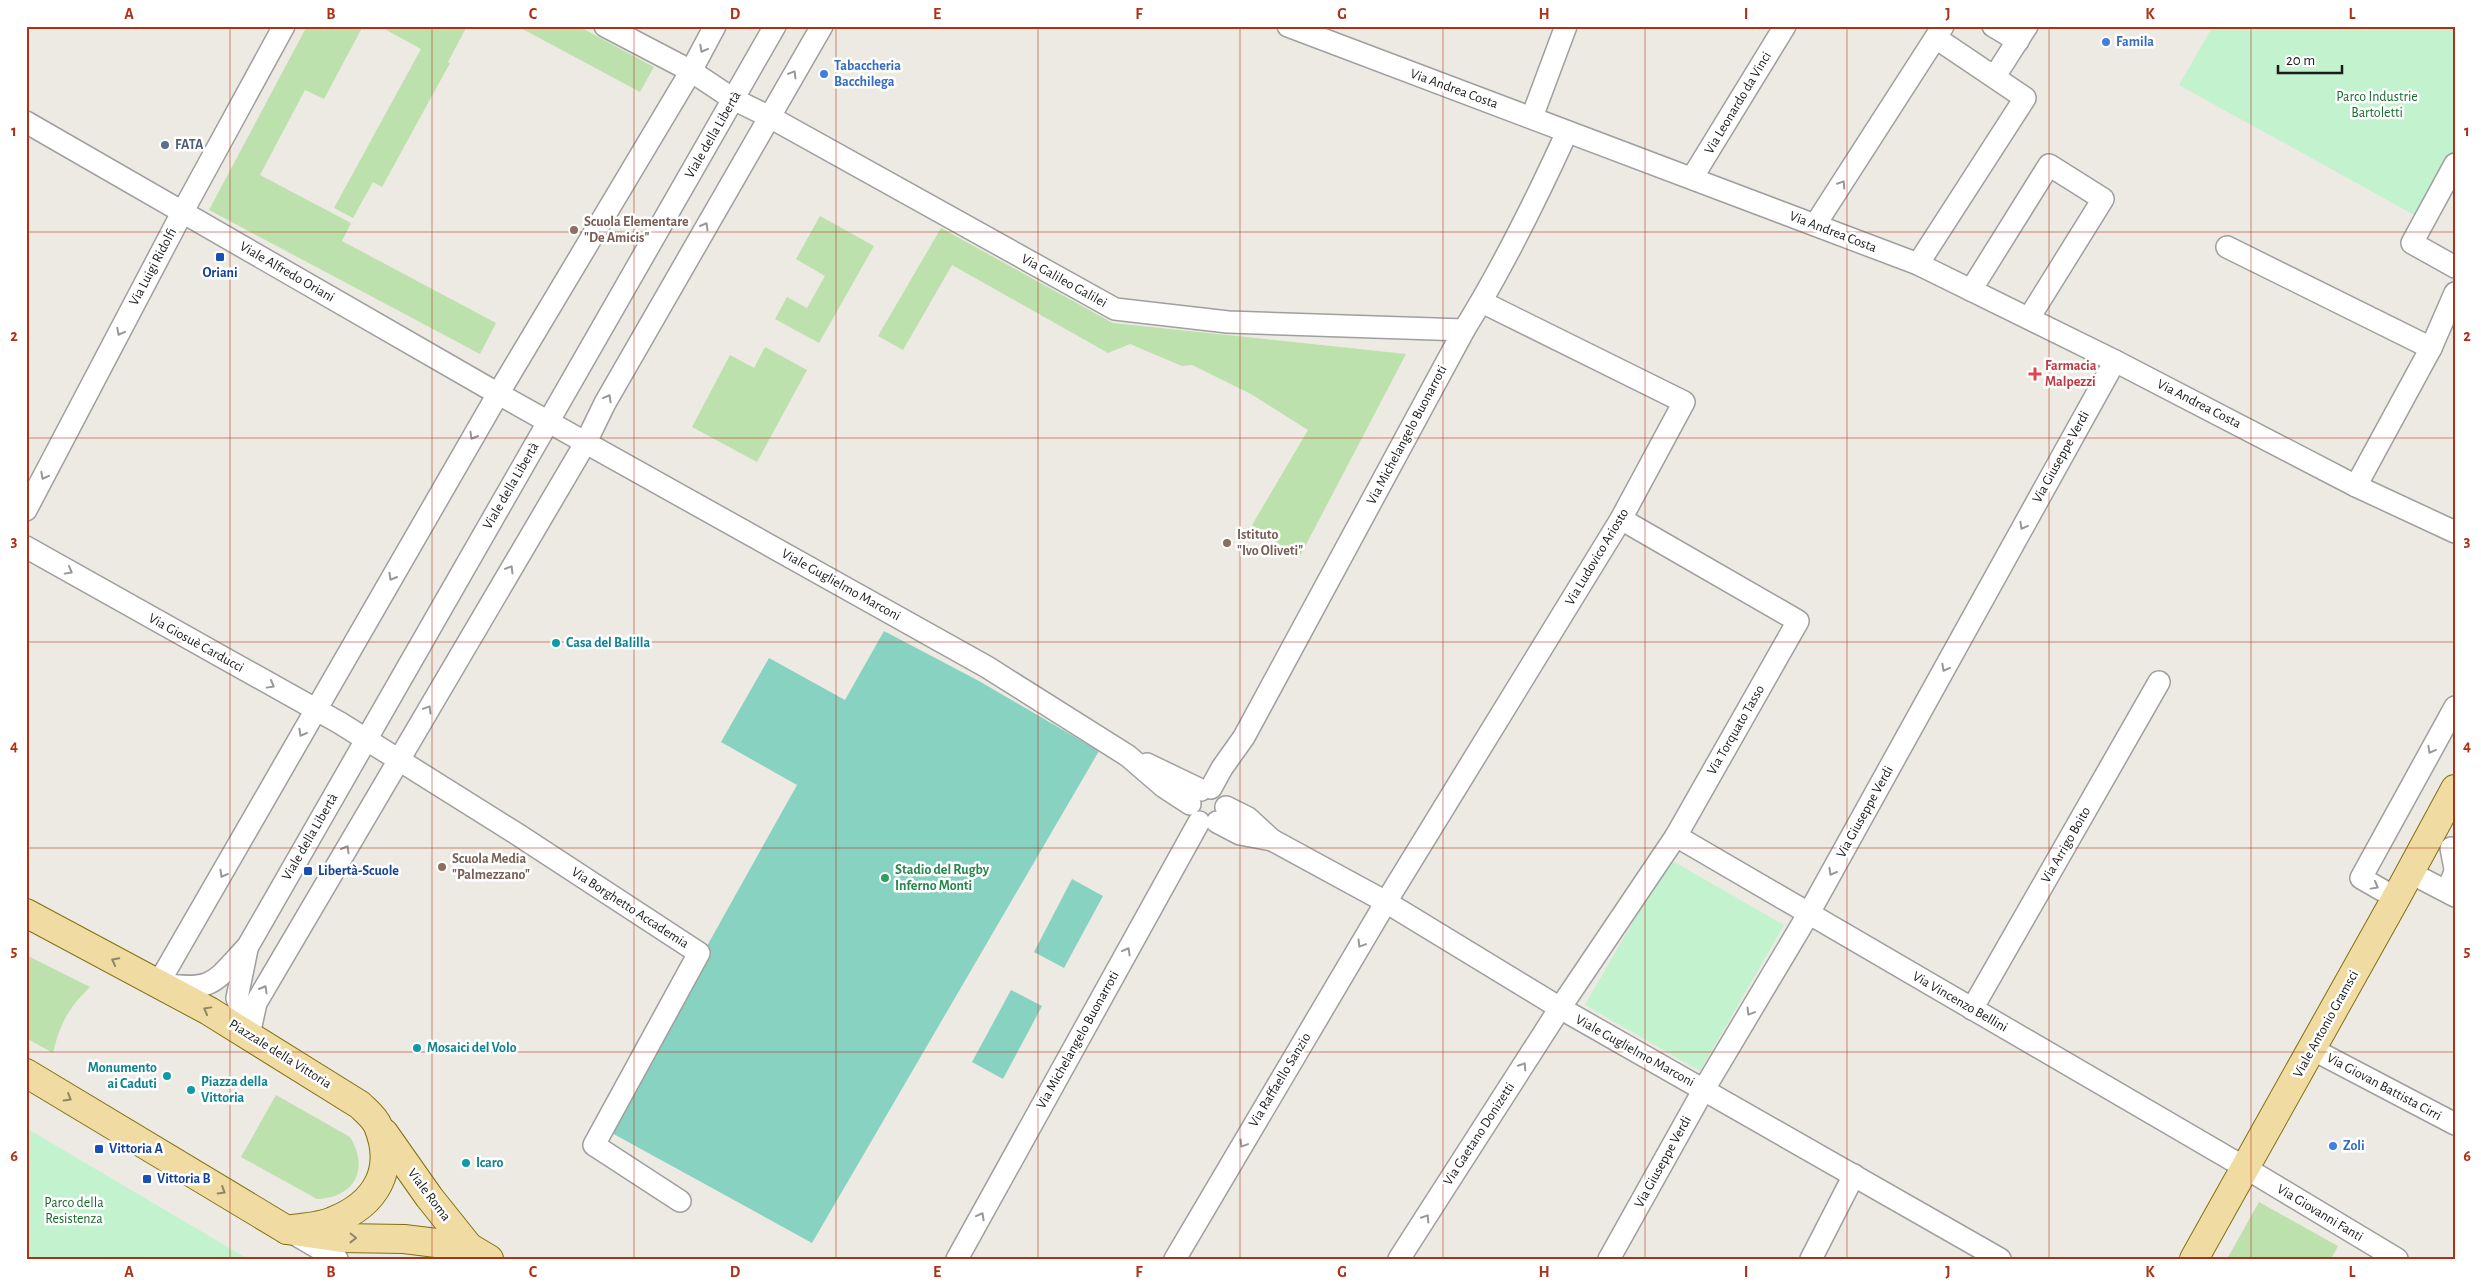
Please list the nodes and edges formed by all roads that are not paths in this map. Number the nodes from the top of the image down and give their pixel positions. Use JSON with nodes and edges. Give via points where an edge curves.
{"nodes":[{"id":1,"x":284,"y":26,"type":"edge"},
{"id":2,"x":605,"y":26,"type":"edge"},
{"id":3,"x":715,"y":26,"type":"edge"},
{"id":4,"x":775,"y":26,"type":"edge"},
{"id":5,"x":822,"y":26,"type":"edge"},
{"id":6,"x":1288,"y":26,"type":"edge"},
{"id":7,"x":1566,"y":26,"type":"edge"},
{"id":8,"x":1784,"y":26,"type":"edge"},
{"id":9,"x":1993,"y":26,"type":"edge"},
{"id":10,"x":1939,"y":32,"type":"edge"},
{"id":11,"x":2023,"y":34,"type":"edge"},
{"id":12,"x":690,"y":72,"type":"junction"},
{"id":13,"x":1996,"y":76,"type":"junction"},
{"id":14,"x":733,"y":99,"type":"junction"},
{"id":15,"x":768,"y":116,"type":"junction"},
{"id":16,"x":1532,"y":117,"type":"junction"},
{"id":17,"x":26,"y":122,"type":"edge"},
{"id":18,"x":1568,"y":132,"type":"junction"},
{"id":19,"x":2455,"y":164,"type":"edge"},
{"id":20,"x":1692,"y":178,"type":"junction"},
{"id":21,"x":183,"y":211,"type":"junction"},
{"id":22,"x":1815,"y":225,"type":"junction"},
{"id":23,"x":2226,"y":247,"type":"dead end"},
{"id":24,"x":1918,"y":264,"type":"junction"},
{"id":25,"x":2455,"y":267,"type":"edge"},
{"id":26,"x":1971,"y":290,"type":"junction"},
{"id":27,"x":2455,"y":293,"type":"edge"},
{"id":28,"x":1482,"y":302,"type":"junction"},
{"id":29,"x":2029,"y":318,"type":"junction"},
{"id":30,"x":1464,"y":330,"type":"junction"},
{"id":31,"x":2431,"y":348,"type":"junction"},
{"id":32,"x":2114,"y":361,"type":"junction"},
{"id":33,"x":498,"y":394,"type":"junction"},
{"id":34,"x":548,"y":422,"type":"junction"},
{"id":35,"x":586,"y":442,"type":"junction"},
{"id":36,"x":2356,"y":486,"type":"junction"},
{"id":37,"x":26,"y":510,"type":"edge"},
{"id":38,"x":1621,"y":519,"type":"junction"},
{"id":39,"x":2455,"y":532,"type":"edge"},
{"id":40,"x":26,"y":547,"type":"edge"},
{"id":41,"x":2159,"y":682,"type":"dead end"},
{"id":42,"x":2455,"y":707,"type":"edge"},
{"id":43,"x":315,"y":710,"type":"junction"},
{"id":44,"x":366,"y":739,"type":"junction"},
{"id":45,"x":397,"y":760,"type":"junction"},
{"id":46,"x":2455,"y":788,"type":"edge"},
{"id":47,"x":1209,"y":804,"type":"junction"},
{"id":48,"x":1676,"y":836,"type":"junction"},
{"id":49,"x":2450,"y":848,"type":"dead end"},
{"id":50,"x":2455,"y":870,"type":"edge"},
{"id":51,"x":2409,"y":872,"type":"junction"},
{"id":52,"x":2451,"y":894,"type":"edge"},
{"id":53,"x":2396,"y":898,"type":"junction"},
{"id":54,"x":1386,"y":902,"type":"junction"},
{"id":55,"x":1809,"y":913,"type":"junction"},
{"id":56,"x":26,"y":914,"type":"edge"},
{"id":57,"x":248,"y":946,"type":"junction"},
{"id":58,"x":158,"y":984,"type":"junction"},
{"id":59,"x":1560,"y":1008,"type":"junction"},
{"id":60,"x":1972,"y":1009,"type":"junction"},
{"id":61,"x":249,"y":1035,"type":"junction"},
{"id":62,"x":2312,"y":1049,"type":"junction"},
{"id":63,"x":26,"y":1073,"type":"edge"},
{"id":64,"x":1704,"y":1089,"type":"junction"},
{"id":65,"x":377,"y":1124,"type":"junction"},
{"id":66,"x":2455,"y":1124,"type":"edge"},
{"id":67,"x":2244,"y":1167,"type":"junction"},
{"id":68,"x":1854,"y":1175,"type":"junction"},
{"id":69,"x":680,"y":1200,"type":"dead end"},
{"id":70,"x":288,"y":1230,"type":"junction"},
{"id":71,"x":479,"y":1253,"type":"edge"},
{"id":72,"x":2388,"y":1257,"type":"edge"},
{"id":73,"x":337,"y":1259,"type":"edge"},
{"id":74,"x":957,"y":1259,"type":"edge"},
{"id":75,"x":1174,"y":1259,"type":"edge"},
{"id":76,"x":1399,"y":1259,"type":"edge"},
{"id":77,"x":1609,"y":1259,"type":"edge"},
{"id":78,"x":1811,"y":1259,"type":"edge"},
{"id":79,"x":2000,"y":1259,"type":"edge"},
{"id":80,"x":2194,"y":1259,"type":"edge"}],
"edges":[{"from":1,"to":21,"type":"street","name":"Via Luigi Ridolfi"},
{"from":2,"to":12,"type":"street","name":"Via Galileo Galilei"},
{"from":3,"to":12,"type":"street","one_way":true},
{"from":4,"to":14,"type":"street","name":"Viale della Libertà"},
{"from":15,"to":5,"type":"street","one_way":true},
{"from":6,"to":16,"type":"street","name":"Via Andrea Costa"},
{"from":7,"to":16,"type":"street"},
{"from":8,"to":20,"type":"street","name":"Via Leonardo da Vinci"},
{"from":9,"to":11,"type":"street"},
{"from":10,"to":13,"type":"street"},
{"from":22,"to":10,"type":"street","one_way":true},
{"from":11,"to":13,"type":"street"},
{"from":12,"to":14,"type":"street","name":"Via Galileo Galilei"},
{"from":12,"to":33,"type":"street"},
{"from":13,"to":24,"type":"street","via":[[2025,98]]},
{"from":14,"to":15,"type":"street","name":"Via Galileo Galilei"},
{"from":14,"to":34,"type":"street","name":"Viale della Libertà"},
{"from":15,"to":30,"type":"street","name":"Via Galileo Galilei","via":[[1115,309],[1228,322]]},
{"from":35,"to":15,"type":"street","one_way":true},
{"from":16,"to":18,"type":"street","name":"Via Andrea Costa"},
{"from":17,"to":21,"type":"street","name":"Viale Alfredo Oriani"},
{"from":18,"to":20,"type":"street","name":"Via Andrea Costa"},
{"from":18,"to":28,"type":"street","name":"Via Michelangelo Buonarroti"},
{"from":19,"to":25,"type":"street","via":[[2412,243]]},
{"from":20,"to":22,"type":"street","name":"Via Andrea Costa"},
{"from":21,"to":33,"type":"street","name":"Viale Alfredo Oriani"},
{"from":21,"to":37,"type":"street","name":"Via Luigi Ridolfi","one_way":true},
{"from":22,"to":24,"type":"street","name":"Via Andrea Costa"},
{"from":23,"to":31,"type":"street"},
{"from":24,"to":26,"type":"street","name":"Via Andrea Costa"},
{"from":26,"to":29,"type":"street","name":"Via Andrea Costa"},
{"from":26,"to":29,"type":"street","via":[[2048,165],[2103,199]]},
{"from":27,"to":31,"type":"street"},
{"from":28,"to":30,"type":"street","name":"Via Michelangelo Buonarroti"},
{"from":28,"to":38,"type":"street","name":"Via Ludovico Ariosto","via":[[1684,402]]},
{"from":29,"to":32,"type":"street","name":"Via Andrea Costa"},
{"from":30,"to":47,"type":"street","name":"Via Michelangelo Buonarroti","via":[[1244,737],[1222,768]]},
{"from":31,"to":36,"type":"street"},
{"from":32,"to":36,"type":"street","name":"Via Andrea Costa"},
{"from":32,"to":55,"type":"street","name":"Via Giuseppe Verdi","one_way":true},
{"from":33,"to":34,"type":"street","name":"Viale Alfredo Oriani"},
{"from":33,"to":43,"type":"street","one_way":true},
{"from":34,"to":35,"type":"street","name":"Viale Guglielmo Marconi"},
{"from":34,"to":44,"type":"street","name":"Viale della Libertà"},
{"from":45,"to":35,"type":"street","one_way":true},
{"from":35,"to":47,"type":"street","name":"Viale Guglielmo Marconi","via":[[987,667],[1128,756],[1171,774]]},
{"from":36,"to":39,"type":"street","name":"Via Andrea Costa"},
{"from":38,"to":48,"type":"street","name":"Via Torquato Tasso","via":[[1798,621]]},
{"from":38,"to":54,"type":"street","name":"Via Ludovico Ariosto"},
{"from":40,"to":43,"type":"street","name":"Via Giosuè Carducci","one_way":true},
{"from":41,"to":60,"type":"street","name":"Via Arrigo Boito"},
{"from":42,"to":53,"type":"street","one_way":true,"via":[[2361,878]]},
{"from":43,"to":44,"type":"street","name":"Via Giosuè Carducci"},
{"from":43,"to":58,"type":"street","one_way":true},
{"from":44,"to":45,"type":"street","name":"Via Borghetto Accademia"},
{"from":44,"to":57,"type":"street","name":"Viale della Libertà"},
{"from":61,"to":45,"type":"street","one_way":true,"via":[[256,1003]]},
{"from":45,"to":69,"type":"street","name":"Via Borghetto Accademia","via":[[699,953],[594,1145]]},
{"from":46,"to":51,"type":"main road","name":"Viale Antonio Gramsci"},
{"from":47,"to":54,"type":"street","name":"Viale Guglielmo Marconi","via":[[1248,818],[1272,840]]},
{"from":74,"to":47,"type":"street","name":"Via Michelangelo Buonarroti","one_way":true},
{"from":48,"to":55,"type":"street","name":"Via Vincenzo Bellini"},
{"from":48,"to":59,"type":"street","name":"Via Torquato Tasso"},
{"from":49,"to":50,"type":"street"},
{"from":50,"to":52,"type":"street"},
{"from":51,"to":52,"type":"street"},
{"from":51,"to":53,"type":"main road","name":"Viale Antonio Gramsci"},
{"from":53,"to":62,"type":"main road","name":"Viale Antonio Gramsci"},
{"from":54,"to":59,"type":"street","name":"Viale Guglielmo Marconi"},
{"from":54,"to":75,"type":"street","name":"Via Raffaello Sanzio","one_way":true},
{"from":55,"to":60,"type":"street","name":"Via Vincenzo Bellini"},
{"from":55,"to":64,"type":"street","name":"Via Giuseppe Verdi","one_way":true},
{"from":58,"to":56,"type":"main road","name":"Piazzale della Vittoria","one_way":true},
{"from":57,"to":58,"type":"street","name":"Viale della Libertà","via":[[212,983],[200,987]]},
{"from":57,"to":61,"type":"street","name":"Viale della Libertà","via":[[237,998]]},
{"from":61,"to":58,"type":"main road","name":"Piazzale della Vittoria","one_way":true},
{"from":59,"to":64,"type":"street","name":"Viale Guglielmo Marconi"},
{"from":76,"to":59,"type":"street","name":"Via Gaetano Donizetti","one_way":true},
{"from":60,"to":67,"type":"street","name":"Via Vincenzo Bellini"},
{"from":61,"to":65,"type":"main road","name":"Piazzale della Vittoria","via":[[360,1105]]},
{"from":62,"to":66,"type":"street","name":"Via Giovan Battista Cirri"},
{"from":62,"to":67,"type":"main road","name":"Viale Antonio Gramsci"},
{"from":63,"to":70,"type":"main road","one_way":true},
{"from":64,"to":68,"type":"street","name":"Viale Guglielmo Marconi"},
{"from":64,"to":77,"type":"street","name":"Via Giuseppe Verdi"},
{"from":65,"to":70,"type":"main road","name":"Piazzale della Vittoria","via":[[386,1163],[379,1185],[370,1198],[354,1212],[331,1222]]},
{"from":65,"to":71,"type":"main road","name":"Viale Roma","via":[[429,1197]]},
{"from":67,"to":72,"type":"street","name":"Via Giovanni Fanti"},
{"from":67,"to":80,"type":"main road","name":"Viale Antonio Gramsci"},
{"from":68,"to":78,"type":"street"},
{"from":68,"to":79,"type":"street","name":"Viale Guglielmo Marconi"},
{"from":70,"to":71,"type":"main road","one_way":true,"via":[[341,1238],[404,1239]]},
{"from":70,"to":73,"type":"street"}]}
